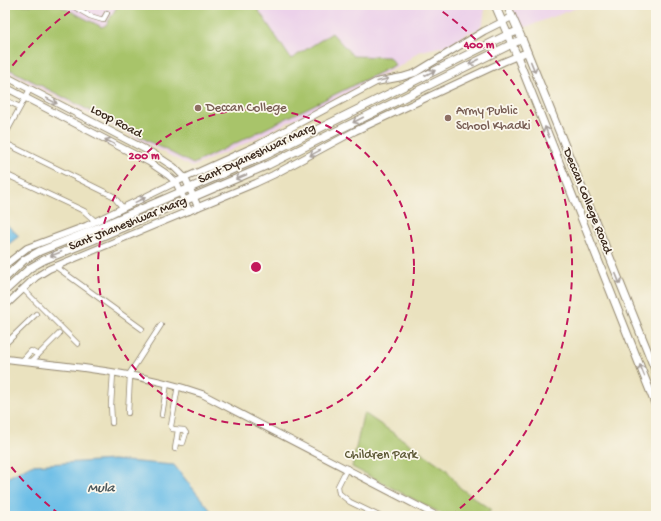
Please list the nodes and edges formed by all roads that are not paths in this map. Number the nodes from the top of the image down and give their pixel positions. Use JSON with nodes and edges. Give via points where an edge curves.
{"nodes":[{"id":1,"x":71,"y":5,"type":"edge"},
{"id":2,"x":495,"y":5,"type":"edge"},
{"id":3,"x":507,"y":5,"type":"edge"},
{"id":4,"x":107,"y":13,"type":"dead end"},
{"id":5,"x":512,"y":17,"type":"junction"},
{"id":6,"x":502,"y":22,"type":"junction"},
{"id":7,"x":518,"y":31,"type":"junction"},
{"id":8,"x":507,"y":35,"type":"junction"},
{"id":9,"x":522,"y":39,"type":"junction"},
{"id":10,"x":511,"y":44,"type":"junction"},
{"id":11,"x":527,"y":52,"type":"junction"},
{"id":12,"x":517,"y":56,"type":"junction"},
{"id":13,"x":5,"y":76,"type":"edge"},
{"id":14,"x":402,"y":77,"type":"junction"},
{"id":15,"x":404,"y":85,"type":"junction"},
{"id":16,"x":5,"y":87,"type":"edge"},
{"id":17,"x":30,"y":89,"type":"junction"},
{"id":18,"x":25,"y":97,"type":"junction"},
{"id":19,"x":5,"y":100,"type":"edge"},
{"id":20,"x":20,"y":107,"type":"junction"},
{"id":21,"x":5,"y":135,"type":"edge"},
{"id":22,"x":5,"y":143,"type":"edge"},
{"id":23,"x":5,"y":174,"type":"edge"},
{"id":24,"x":185,"y":178,"type":"junction"},
{"id":25,"x":176,"y":182,"type":"junction"},
{"id":26,"x":189,"y":188,"type":"junction"},
{"id":27,"x":180,"y":192,"type":"junction"},
{"id":28,"x":193,"y":196,"type":"junction"},
{"id":29,"x":184,"y":200,"type":"junction"},
{"id":30,"x":198,"y":207,"type":"junction"},
{"id":31,"x":123,"y":208,"type":"junction"},
{"id":32,"x":189,"y":211,"type":"junction"},
{"id":33,"x":94,"y":221,"type":"junction"},
{"id":34,"x":5,"y":265,"type":"edge"},
{"id":35,"x":55,"y":266,"type":"junction"},
{"id":36,"x":5,"y":278,"type":"edge"},
{"id":37,"x":23,"y":289,"type":"junction"},
{"id":38,"x":5,"y":291,"type":"edge"},
{"id":39,"x":5,"y":306,"type":"edge"},
{"id":40,"x":36,"y":314,"type":"dead end"},
{"id":41,"x":161,"y":325,"type":"dead end"},
{"id":42,"x":142,"y":329,"type":"dead end"},
{"id":43,"x":59,"y":334,"type":"dead end"},
{"id":44,"x":5,"y":344,"type":"edge"},
{"id":45,"x":78,"y":344,"type":"dead end"},
{"id":46,"x":38,"y":355,"type":"junction"},
{"id":47,"x":5,"y":359,"type":"edge"},
{"id":48,"x":22,"y":361,"type":"junction"},
{"id":49,"x":31,"y":362,"type":"junction"},
{"id":50,"x":656,"y":372,"type":"edge"},
{"id":51,"x":113,"y":373,"type":"junction"},
{"id":52,"x":129,"y":376,"type":"junction"},
{"id":53,"x":167,"y":383,"type":"junction"},
{"id":54,"x":178,"y":386,"type":"junction"},
{"id":55,"x":656,"y":406,"type":"edge"},
{"id":56,"x":128,"y":413,"type":"dead end"},
{"id":57,"x":162,"y":415,"type":"dead end"},
{"id":58,"x":112,"y":423,"type":"dead end"},
{"id":59,"x":178,"y":430,"type":"junction"},
{"id":60,"x":177,"y":442,"type":"junction"},
{"id":61,"x":175,"y":449,"type":"dead end"},
{"id":62,"x":347,"y":468,"type":"junction"},
{"id":63,"x":379,"y":516,"type":"edge"},
{"id":64,"x":437,"y":516,"type":"edge"}],
"edges":[{"from":1,"to":4,"type":"street","via":[[103,20]]},
{"from":2,"to":6,"type":"main road","name":"Deccan College Road"},
{"from":3,"to":5,"type":"main road","name":"Deccan College Road"},
{"from":5,"to":6,"type":"street","name":"Sant Jnaneshwar Marg"},
{"from":5,"to":7,"type":"main road","name":"Deccan College Road"},
{"from":6,"to":8,"type":"main road","name":"Deccan College Road"},
{"from":6,"to":14,"type":"street","name":"Sant Jnaneshwar Marg","via":[[415,73]]},
{"from":7,"to":8,"type":"main road","name":"Sant Dyaneshwar Marg"},
{"from":7,"to":9,"type":"main road","name":"Deccan College Road"},
{"from":8,"to":10,"type":"main road","name":"Deccan College Road"},
{"from":15,"to":8,"type":"main road","name":"Sant Dyaneshwar Marg","one_way":true},
{"from":9,"to":10,"type":"main road","name":"Sant Dyaneshwar Marg"},
{"from":9,"to":11,"type":"main road","name":"Deccan College Road"},
{"from":10,"to":12,"type":"main road","name":"Deccan College Road"},
{"from":10,"to":28,"type":"main road","name":"Sant Dyaneshwar Marg","one_way":true,"via":[[268,165]]},
{"from":11,"to":12,"type":"street","name":"Sant Jnaneshwar Marg"},
{"from":11,"to":50,"type":"main road","name":"Deccan College Road","one_way":true},
{"from":12,"to":30,"type":"street","name":"Sant Jnaneshwar Marg","one_way":true,"via":[[355,131],[273,175]]},
{"from":55,"to":12,"type":"main road","name":"Deccan College Road","one_way":true},
{"from":13,"to":17,"type":"street","name":"Loop Road"},
{"from":14,"to":15,"type":"main road"},
{"from":24,"to":14,"type":"street","name":"Sant Jnaneshwar Marg","one_way":true,"via":[[258,145],[376,82]]},
{"from":15,"to":26,"type":"main road","name":"Sant Dyaneshwar Marg","via":[[264,156]]},
{"from":16,"to":18,"type":"street","name":"Loop Road"},
{"from":17,"to":18,"type":"street"},
{"from":17,"to":24,"type":"street","name":"Loop Road","one_way":true,"via":[[154,154]]},
{"from":18,"to":20,"type":"street"},
{"from":25,"to":18,"type":"street","name":"Loop Road","one_way":true,"via":[[149,162]]},
{"from":19,"to":20,"type":"street"},
{"from":20,"to":21,"type":"street"},
{"from":22,"to":31,"type":"street","via":[[113,196]]},
{"from":23,"to":33,"type":"street","via":[[84,211]]},
{"from":24,"to":25,"type":"street","name":"Sant Jnaneshwar Marg"},
{"from":24,"to":26,"type":"street","name":"Loop Road"},
{"from":25,"to":27,"type":"street"},
{"from":31,"to":25,"type":"street","name":"Sant Jnaneshwar Marg","one_way":true},
{"from":26,"to":27,"type":"main road","name":"Sant Dyaneshwar Marg"},
{"from":26,"to":28,"type":"street","name":"Loop Road"},
{"from":27,"to":29,"type":"street"},
{"from":27,"to":36,"type":"main road","name":"Sant Dyaneshwar Marg","via":[[40,251],[24,260]]},
{"from":28,"to":29,"type":"main road","name":"Sant Dyaneshwar Marg"},
{"from":28,"to":30,"type":"street","name":"Loop Road"},
{"from":29,"to":32,"type":"street"},
{"from":29,"to":38,"type":"main road","name":"Sant Dyaneshwar Marg","one_way":true,"via":[[44,260],[30,268]]},
{"from":30,"to":32,"type":"street","name":"Sant Jnaneshwar Marg"},
{"from":31,"to":33,"type":"street","name":"Sant Jnaneshwar Marg"},
{"from":32,"to":35,"type":"street","name":"Sant Jnaneshwar Marg"},
{"from":33,"to":34,"type":"street","name":"Sant Jnaneshwar Marg","via":[[27,248]]},
{"from":35,"to":37,"type":"street","name":"Sant Jnaneshwar Marg","via":[[42,272]]},
{"from":35,"to":42,"type":"street"},
{"from":37,"to":39,"type":"street","name":"Sant Jnaneshwar Marg"},
{"from":37,"to":45,"type":"street"},
{"from":40,"to":44,"type":"street"},
{"from":41,"to":52,"type":"street"},
{"from":43,"to":46,"type":"street"},
{"from":46,"to":48,"type":"street","via":[[31,351]]},
{"from":46,"to":49,"type":"street"},
{"from":47,"to":48,"type":"street"},
{"from":48,"to":49,"type":"street"},
{"from":49,"to":51,"type":"street"},
{"from":51,"to":52,"type":"street"},
{"from":51,"to":58,"type":"street"},
{"from":52,"to":53,"type":"street"},
{"from":52,"to":56,"type":"street"},
{"from":53,"to":54,"type":"street"},
{"from":53,"to":57,"type":"street"},
{"from":54,"to":59,"type":"street","via":[[171,426],[172,429]]},
{"from":54,"to":62,"type":"street","via":[[202,394]]},
{"from":59,"to":60,"type":"street"},
{"from":59,"to":60,"type":"street","via":[[184,430],[186,433],[183,443]]},
{"from":60,"to":61,"type":"street"},
{"from":62,"to":63,"type":"street","via":[[338,486],[339,493],[350,502]]},
{"from":62,"to":64,"type":"street"}]}
